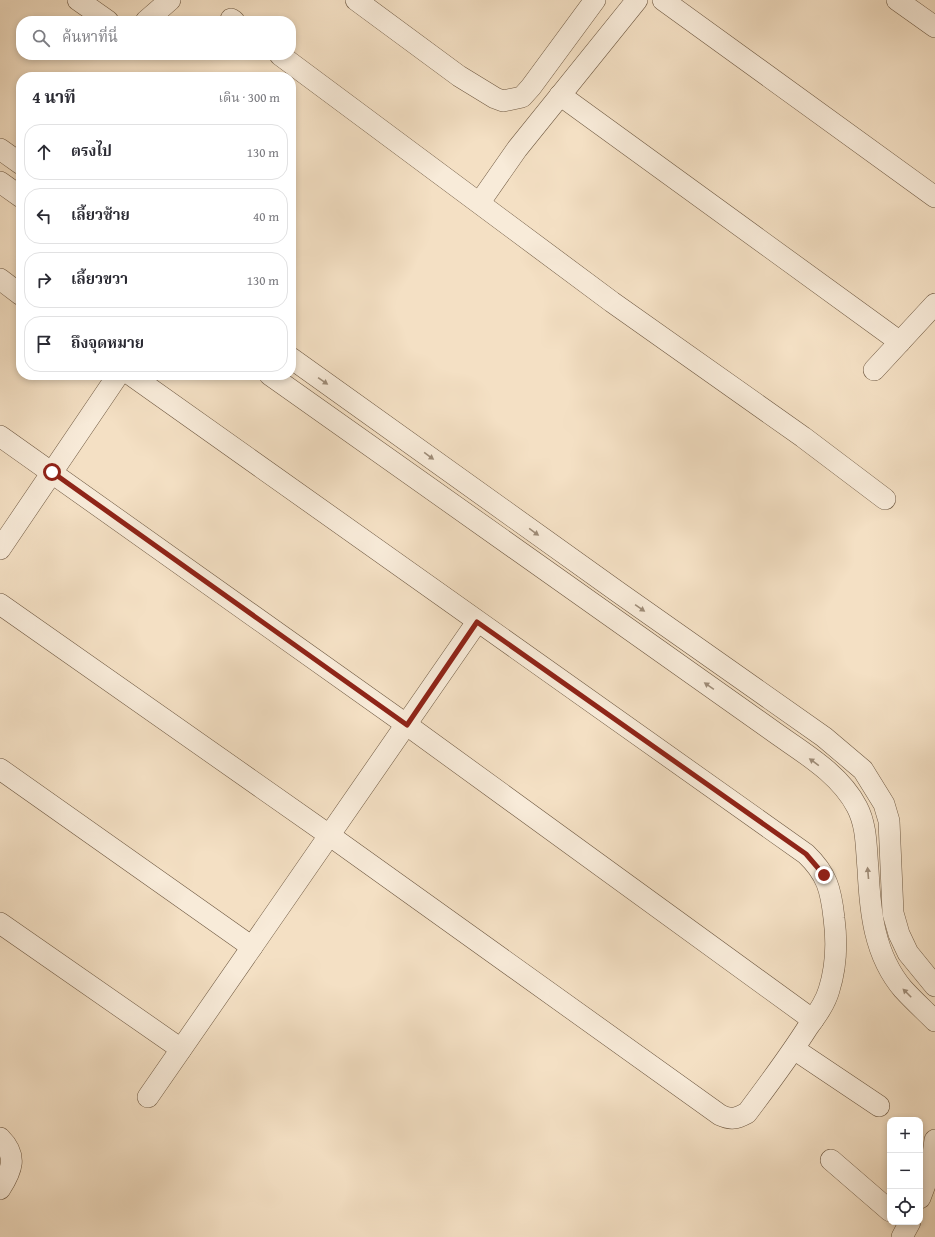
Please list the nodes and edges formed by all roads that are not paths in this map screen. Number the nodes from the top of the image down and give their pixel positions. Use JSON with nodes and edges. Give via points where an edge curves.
{"nodes":[{"id":1,"x":78,"y":0,"type":"edge"},
{"id":2,"x":356,"y":0,"type":"edge"},
{"id":3,"x":595,"y":0,"type":"edge"},
{"id":4,"x":637,"y":0,"type":"edge"},
{"id":5,"x":663,"y":0,"type":"edge"},
{"id":6,"x":897,"y":0,"type":"edge"},
{"id":7,"x":167,"y":1,"type":"edge"},
{"id":8,"x":101,"y":16,"type":"edge"},
{"id":9,"x":151,"y":16,"type":"edge"},
{"id":10,"x":935,"y":26,"type":"edge"},
{"id":11,"x":287,"y":60,"type":"edge"},
{"id":12,"x":560,"y":95,"type":"junction"},
{"id":13,"x":0,"y":149,"type":"edge"},
{"id":14,"x":16,"y":160,"type":"edge"},
{"id":15,"x":0,"y":182,"type":"edge"},
{"id":16,"x":16,"y":193,"type":"edge"},
{"id":17,"x":935,"y":197,"type":"edge"},
{"id":18,"x":480,"y":202,"type":"junction"},
{"id":19,"x":0,"y":280,"type":"edge"},
{"id":20,"x":16,"y":291,"type":"edge"},
{"id":21,"x":935,"y":304,"type":"edge"},
{"id":22,"x":900,"y":342,"type":"junction"},
{"id":23,"x":296,"y":362,"type":"edge"},
{"id":24,"x":874,"y":370,"type":"dead end"},
{"id":25,"x":115,"y":380,"type":"edge"},
{"id":26,"x":138,"y":380,"type":"edge"},
{"id":27,"x":277,"y":380,"type":"edge"},
{"id":28,"x":0,"y":436,"type":"edge"},
{"id":29,"x":52,"y":472,"type":"junction"},
{"id":30,"x":885,"y":499,"type":"dead end"},
{"id":31,"x":0,"y":548,"type":"edge"},
{"id":32,"x":618,"y":592,"type":"junction"},
{"id":33,"x":0,"y":604,"type":"edge"},
{"id":34,"x":605,"y":612,"type":"junction"},
{"id":35,"x":477,"y":622,"type":"junction"},
{"id":36,"x":407,"y":725,"type":"junction"},
{"id":37,"x":0,"y":769,"type":"edge"},
{"id":38,"x":329,"y":835,"type":"junction"},
{"id":39,"x":0,"y":923,"type":"edge"},
{"id":40,"x":252,"y":947,"type":"junction"},
{"id":41,"x":935,"y":986,"type":"edge"},
{"id":42,"x":813,"y":1020,"type":"junction"},
{"id":43,"x":935,"y":1021,"type":"edge"},
{"id":44,"x":181,"y":1049,"type":"junction"},
{"id":45,"x":794,"y":1049,"type":"junction"},
{"id":46,"x":148,"y":1098,"type":"dead end"},
{"id":47,"x":879,"y":1106,"type":"dead end"},
{"id":48,"x":0,"y":1138,"type":"edge"},
{"id":49,"x":935,"y":1140,"type":"edge"},
{"id":50,"x":831,"y":1160,"type":"dead end"},
{"id":51,"x":0,"y":1189,"type":"edge"},
{"id":52,"x":923,"y":1190,"type":"edge"},
{"id":53,"x":887,"y":1208,"type":"edge"}],
"edges":[{"from":1,"to":8,"type":"street"},
{"from":2,"to":3,"type":"street","via":[[459,76],[503,101],[522,97]]},
{"from":4,"to":12,"type":"street"},
{"from":5,"to":17,"type":"street"},
{"from":6,"to":10,"type":"street"},
{"from":7,"to":9,"type":"street"},
{"from":11,"to":18,"type":"street"},
{"from":12,"to":18,"type":"street","via":[[509,159]]},
{"from":12,"to":22,"type":"street"},
{"from":13,"to":14,"type":"street"},
{"from":15,"to":16,"type":"street"},
{"from":18,"to":30,"type":"street","via":[[618,306],[803,437]]},
{"from":19,"to":20,"type":"street"},
{"from":21,"to":22,"type":"street"},
{"from":22,"to":24,"type":"street"},
{"from":23,"to":32,"type":"street","one_way":true},
{"from":25,"to":29,"type":"street"},
{"from":26,"to":35,"type":"street"},
{"from":27,"to":34,"type":"street"},
{"from":28,"to":29,"type":"street"},
{"from":29,"to":31,"type":"street"},
{"from":29,"to":36,"type":"street"},
{"from":32,"to":34,"type":"street"},
{"from":32,"to":41,"type":"street","one_way":true,"via":[[824,736],[863,770],[884,804],[889,821],[893,913],[899,934],[908,953]]},
{"from":33,"to":38,"type":"street"},
{"from":43,"to":34,"type":"street","one_way":true,"via":[[902,988],[878,944],[872,914],[866,833],[858,808],[846,789],[826,770],[776,733]]},
{"from":35,"to":36,"type":"street"},
{"from":35,"to":42,"type":"street","via":[[816,863],[832,894],[836,935],[829,990]]},
{"from":36,"to":38,"type":"street"},
{"from":36,"to":42,"type":"street"},
{"from":37,"to":40,"type":"street"},
{"from":38,"to":40,"type":"street"},
{"from":38,"to":45,"type":"street","via":[[720,1116],[728,1119],[747,1114]]},
{"from":39,"to":44,"type":"street"},
{"from":40,"to":44,"type":"street"},
{"from":42,"to":45,"type":"street"},
{"from":44,"to":46,"type":"street"},
{"from":45,"to":47,"type":"street"},
{"from":48,"to":51,"type":"street","via":[[10,1153],[12,1164]]},
{"from":49,"to":52,"type":"street","via":[[931,1168]]},
{"from":50,"to":53,"type":"street"}]}
